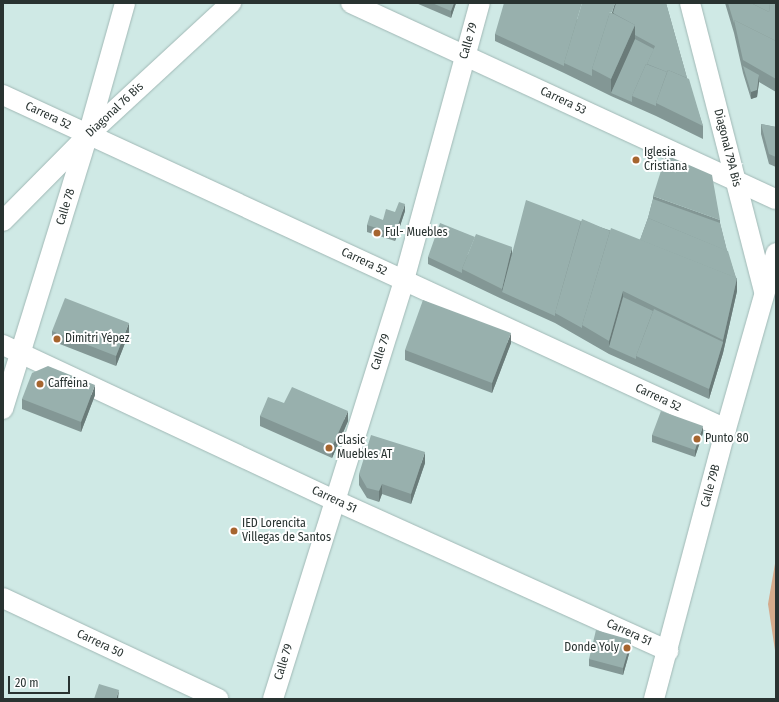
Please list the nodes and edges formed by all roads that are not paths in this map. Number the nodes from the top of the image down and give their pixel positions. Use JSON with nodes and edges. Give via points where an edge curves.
{"nodes":[{"id":1,"x":126,"y":3,"type":"edge"},
{"id":2,"x":231,"y":3,"type":"edge"},
{"id":3,"x":351,"y":3,"type":"edge"},
{"id":4,"x":480,"y":3,"type":"edge"},
{"id":5,"x":690,"y":3,"type":"edge"},
{"id":6,"x":465,"y":56,"type":"junction"},
{"id":7,"x":3,"y":95,"type":"edge"},
{"id":8,"x":88,"y":135,"type":"junction"},
{"id":9,"x":735,"y":180,"type":"junction"},
{"id":10,"x":776,"y":199,"type":"edge"},
{"id":11,"x":3,"y":221,"type":"edge"},
{"id":12,"x":776,"y":253,"type":"edge"},
{"id":13,"x":404,"y":280,"type":"junction"},
{"id":14,"x":764,"y":293,"type":"junction"},
{"id":15,"x":12,"y":349,"type":"edge"},
{"id":16,"x":3,"y":409,"type":"edge"},
{"id":17,"x":726,"y":429,"type":"junction"},
{"id":18,"x":334,"y":500,"type":"junction"},
{"id":19,"x":3,"y":598,"type":"edge"},
{"id":20,"x":668,"y":651,"type":"junction"},
{"id":21,"x":219,"y":699,"type":"edge"},
{"id":22,"x":273,"y":699,"type":"edge"},
{"id":23,"x":643,"y":699,"type":"edge"},
{"id":24,"x":654,"y":699,"type":"edge"}],
"edges":[{"from":1,"to":8,"type":"street","name":"Calle 78"},
{"from":2,"to":8,"type":"street","name":"Diagonal 76 Bis"},
{"from":3,"to":6,"type":"street","name":"Carrera 53"},
{"from":4,"to":6,"type":"street","name":"Calle 79"},
{"from":5,"to":9,"type":"street","name":"Diagonal 79A Bis"},
{"from":6,"to":9,"type":"street","name":"Carrera 53"},
{"from":6,"to":13,"type":"street","name":"Calle 79"},
{"from":7,"to":8,"type":"street","name":"Carrera 52"},
{"from":8,"to":11,"type":"street","name":"Diagonal 76 Bis"},
{"from":8,"to":13,"type":"street","name":"Carrera 52"},
{"from":8,"to":15,"type":"street","name":"Calle 78"},
{"from":9,"to":10,"type":"street","name":"Carrera 53"},
{"from":9,"to":14,"type":"street","name":"Diagonal 79A Bis"},
{"from":12,"to":14,"type":"street","name":"Calle 79B"},
{"from":13,"to":17,"type":"street","name":"Carrera 52"},
{"from":13,"to":18,"type":"street","name":"Calle 79"},
{"from":14,"to":17,"type":"street","name":"Calle 79B"},
{"from":15,"to":16,"type":"street","name":"Calle 78"},
{"from":15,"to":18,"type":"street","name":"Carrera 51"},
{"from":17,"to":20,"type":"street","name":"Calle 79B"},
{"from":18,"to":20,"type":"street","name":"Carrera 51"},
{"from":18,"to":22,"type":"street","name":"Calle 79"},
{"from":19,"to":21,"type":"street","name":"Carrera 50"},
{"from":20,"to":23,"type":"street","name":"Calle 79B","via":[[646,688]]},
{"from":20,"to":24,"type":"street","name":"Calle 79B"}]}
